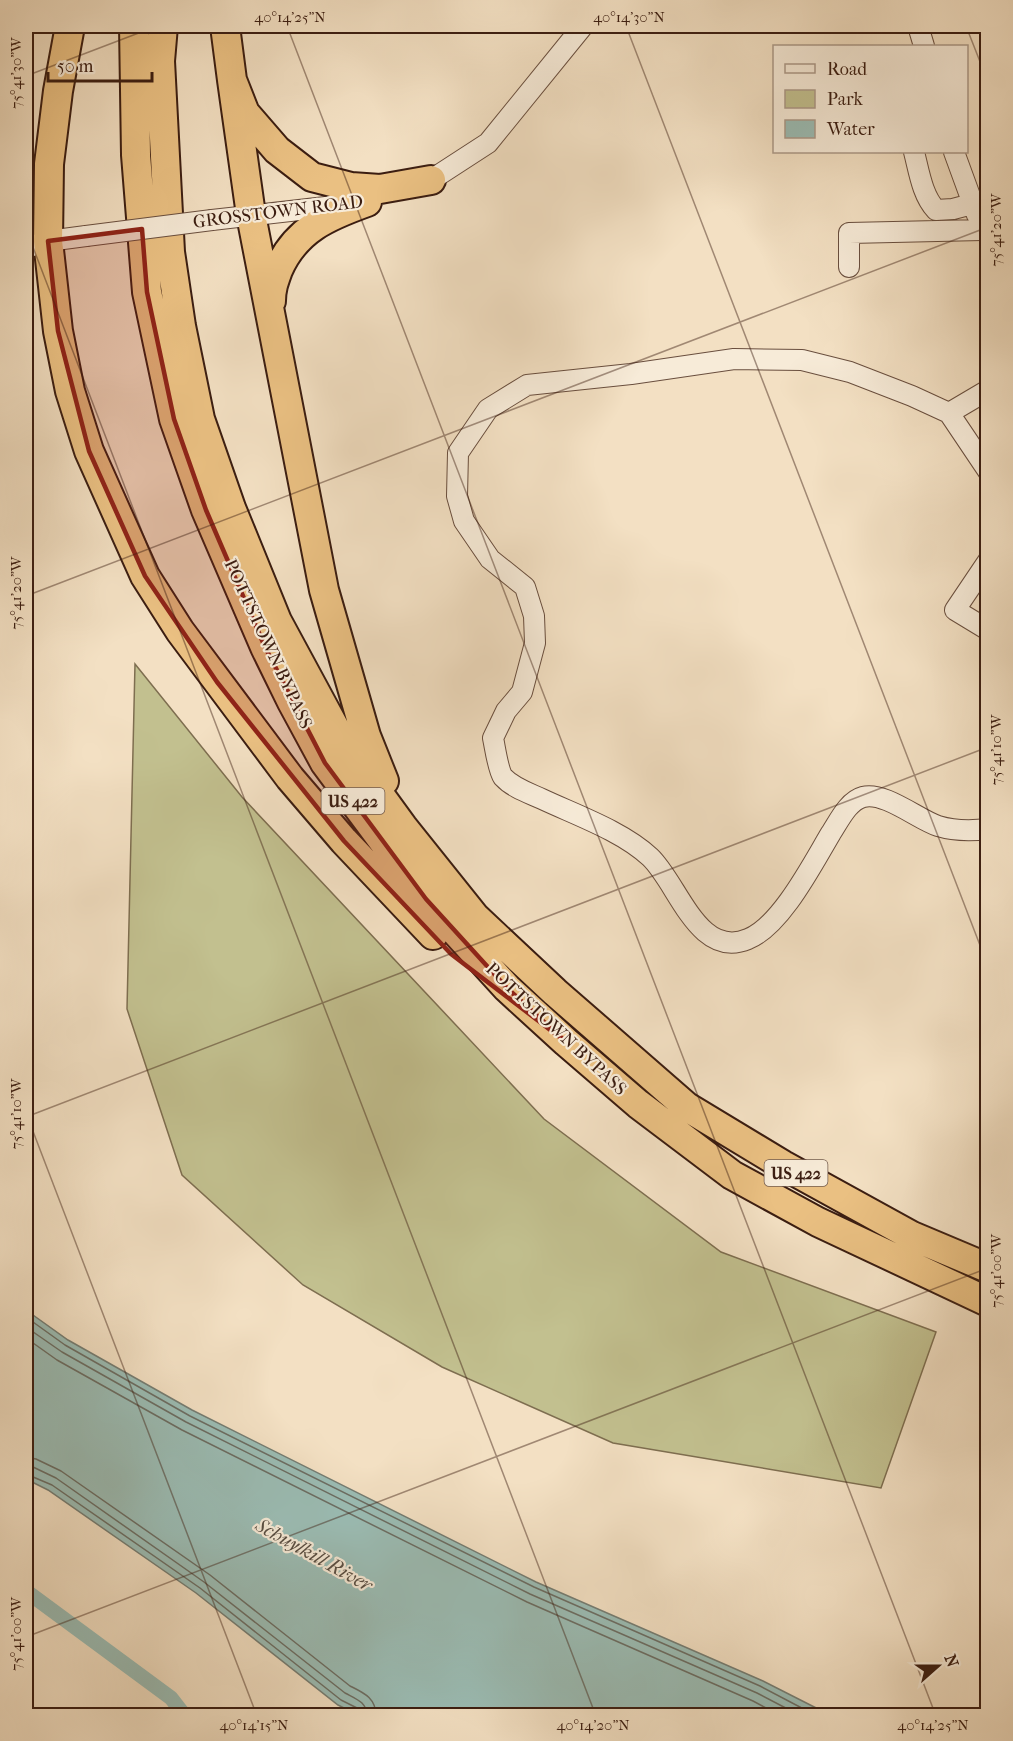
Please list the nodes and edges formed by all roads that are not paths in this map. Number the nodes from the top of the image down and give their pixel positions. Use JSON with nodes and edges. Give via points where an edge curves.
{"nodes":[{"id":1,"x":70,"y":26,"type":"edge"},
{"id":2,"x":134,"y":26,"type":"edge"},
{"id":3,"x":163,"y":26,"type":"edge"},
{"id":4,"x":225,"y":26,"type":"edge"},
{"id":5,"x":583,"y":26,"type":"edge"},
{"id":6,"x":918,"y":26,"type":"edge"},
{"id":7,"x":924,"y":45,"type":"edge"},
{"id":8,"x":232,"y":80,"type":"junction"},
{"id":9,"x":914,"y":153,"type":"edge"},
{"id":10,"x":954,"y":153,"type":"edge"},
{"id":11,"x":431,"y":180,"type":"junction"},
{"id":12,"x":367,"y":202,"type":"junction"},
{"id":13,"x":972,"y":204,"type":"junction"},
{"id":14,"x":251,"y":215,"type":"junction"},
{"id":15,"x":985,"y":236,"type":"edge"},
{"id":16,"x":37,"y":245,"type":"edge"},
{"id":17,"x":849,"y":267,"type":"dead end"},
{"id":18,"x":272,"y":321,"type":"junction"},
{"id":19,"x":987,"y":390,"type":"edge"},
{"id":20,"x":949,"y":413,"type":"junction"},
{"id":21,"x":987,"y":471,"type":"edge"},
{"id":22,"x":987,"y":561,"type":"edge"},
{"id":23,"x":987,"y":630,"type":"edge"},
{"id":24,"x":403,"y":827,"type":"junction"},
{"id":25,"x":987,"y":829,"type":"edge"},
{"id":26,"x":566,"y":1042,"type":"junction"},
{"id":27,"x":987,"y":1268,"type":"edge"},
{"id":28,"x":987,"y":1302,"type":"edge"}],
"edges":[{"from":1,"to":16,"type":"highway"},
{"from":2,"to":26,"type":"highway","name":"POTTSTOWN BYPASS","number":"US 422","via":[[136,155],[147,291],[174,419],[206,510],[265,647],[326,763],[426,899],[507,988]]},
{"from":3,"to":24,"type":"highway","name":"POTTSTOWN BYPASS","number":"US 422","via":[[161,72],[170,252],[200,419],[277,621],[337,732]]},
{"from":4,"to":8,"type":"highway"},
{"from":5,"to":11,"type":"street","name":"GROSSTOWN ROAD","via":[[488,143]]},
{"from":6,"to":7,"type":"street"},
{"from":8,"to":11,"type":"highway","via":[[245,113],[277,150],[312,177],[351,187],[380,189]]},
{"from":8,"to":14,"type":"highway"},
{"from":9,"to":13,"type":"street","via":[[930,204],[936,210]]},
{"from":10,"to":13,"type":"street"},
{"from":11,"to":12,"type":"street","name":"GROSSTOWN ROAD"},
{"from":12,"to":14,"type":"street","name":"GROSSTOWN ROAD"},
{"from":12,"to":18,"type":"highway","via":[[334,214],[308,230],[285,254],[271,287]]},
{"from":13,"to":15,"type":"street"},
{"from":14,"to":16,"type":"street","name":"GROSSTOWN ROAD","bridge":true},
{"from":14,"to":18,"type":"highway"},
{"from":15,"to":17,"type":"street","via":[[849,233]]},
{"from":16,"to":26,"type":"highway","via":[[70,390],[89,451],[145,576],[180,631],[344,841],[451,954]]},
{"from":18,"to":24,"type":"highway","via":[[324,590],[366,736]]},
{"from":19,"to":20,"type":"street"},
{"from":20,"to":21,"type":"street"},
{"from":20,"to":25,"type":"street","via":[[850,372],[802,360],[734,359],[527,385],[488,409],[458,453],[457,496],[464,521],[490,559],[525,587],[534,616],[535,643],[522,693],[506,711],[493,738],[502,775],[517,788],[619,836],[650,857],[687,911],[714,938],[724,944],[736,943],[764,929],[789,900],[843,814],[863,797],[875,796],[938,826],[967,831]]},
{"from":22,"to":23,"type":"street","via":[[955,610]]},
{"from":24,"to":27,"type":"highway","name":"POTTSTOWN BYPASS","number":"US 422","via":[[475,917],[687,1107],[783,1166],[912,1236]]},
{"from":26,"to":28,"type":"highway","name":"POTTSTOWN BYPASS","number":"US 422","via":[[638,1104],[732,1175],[818,1222]]}]}
